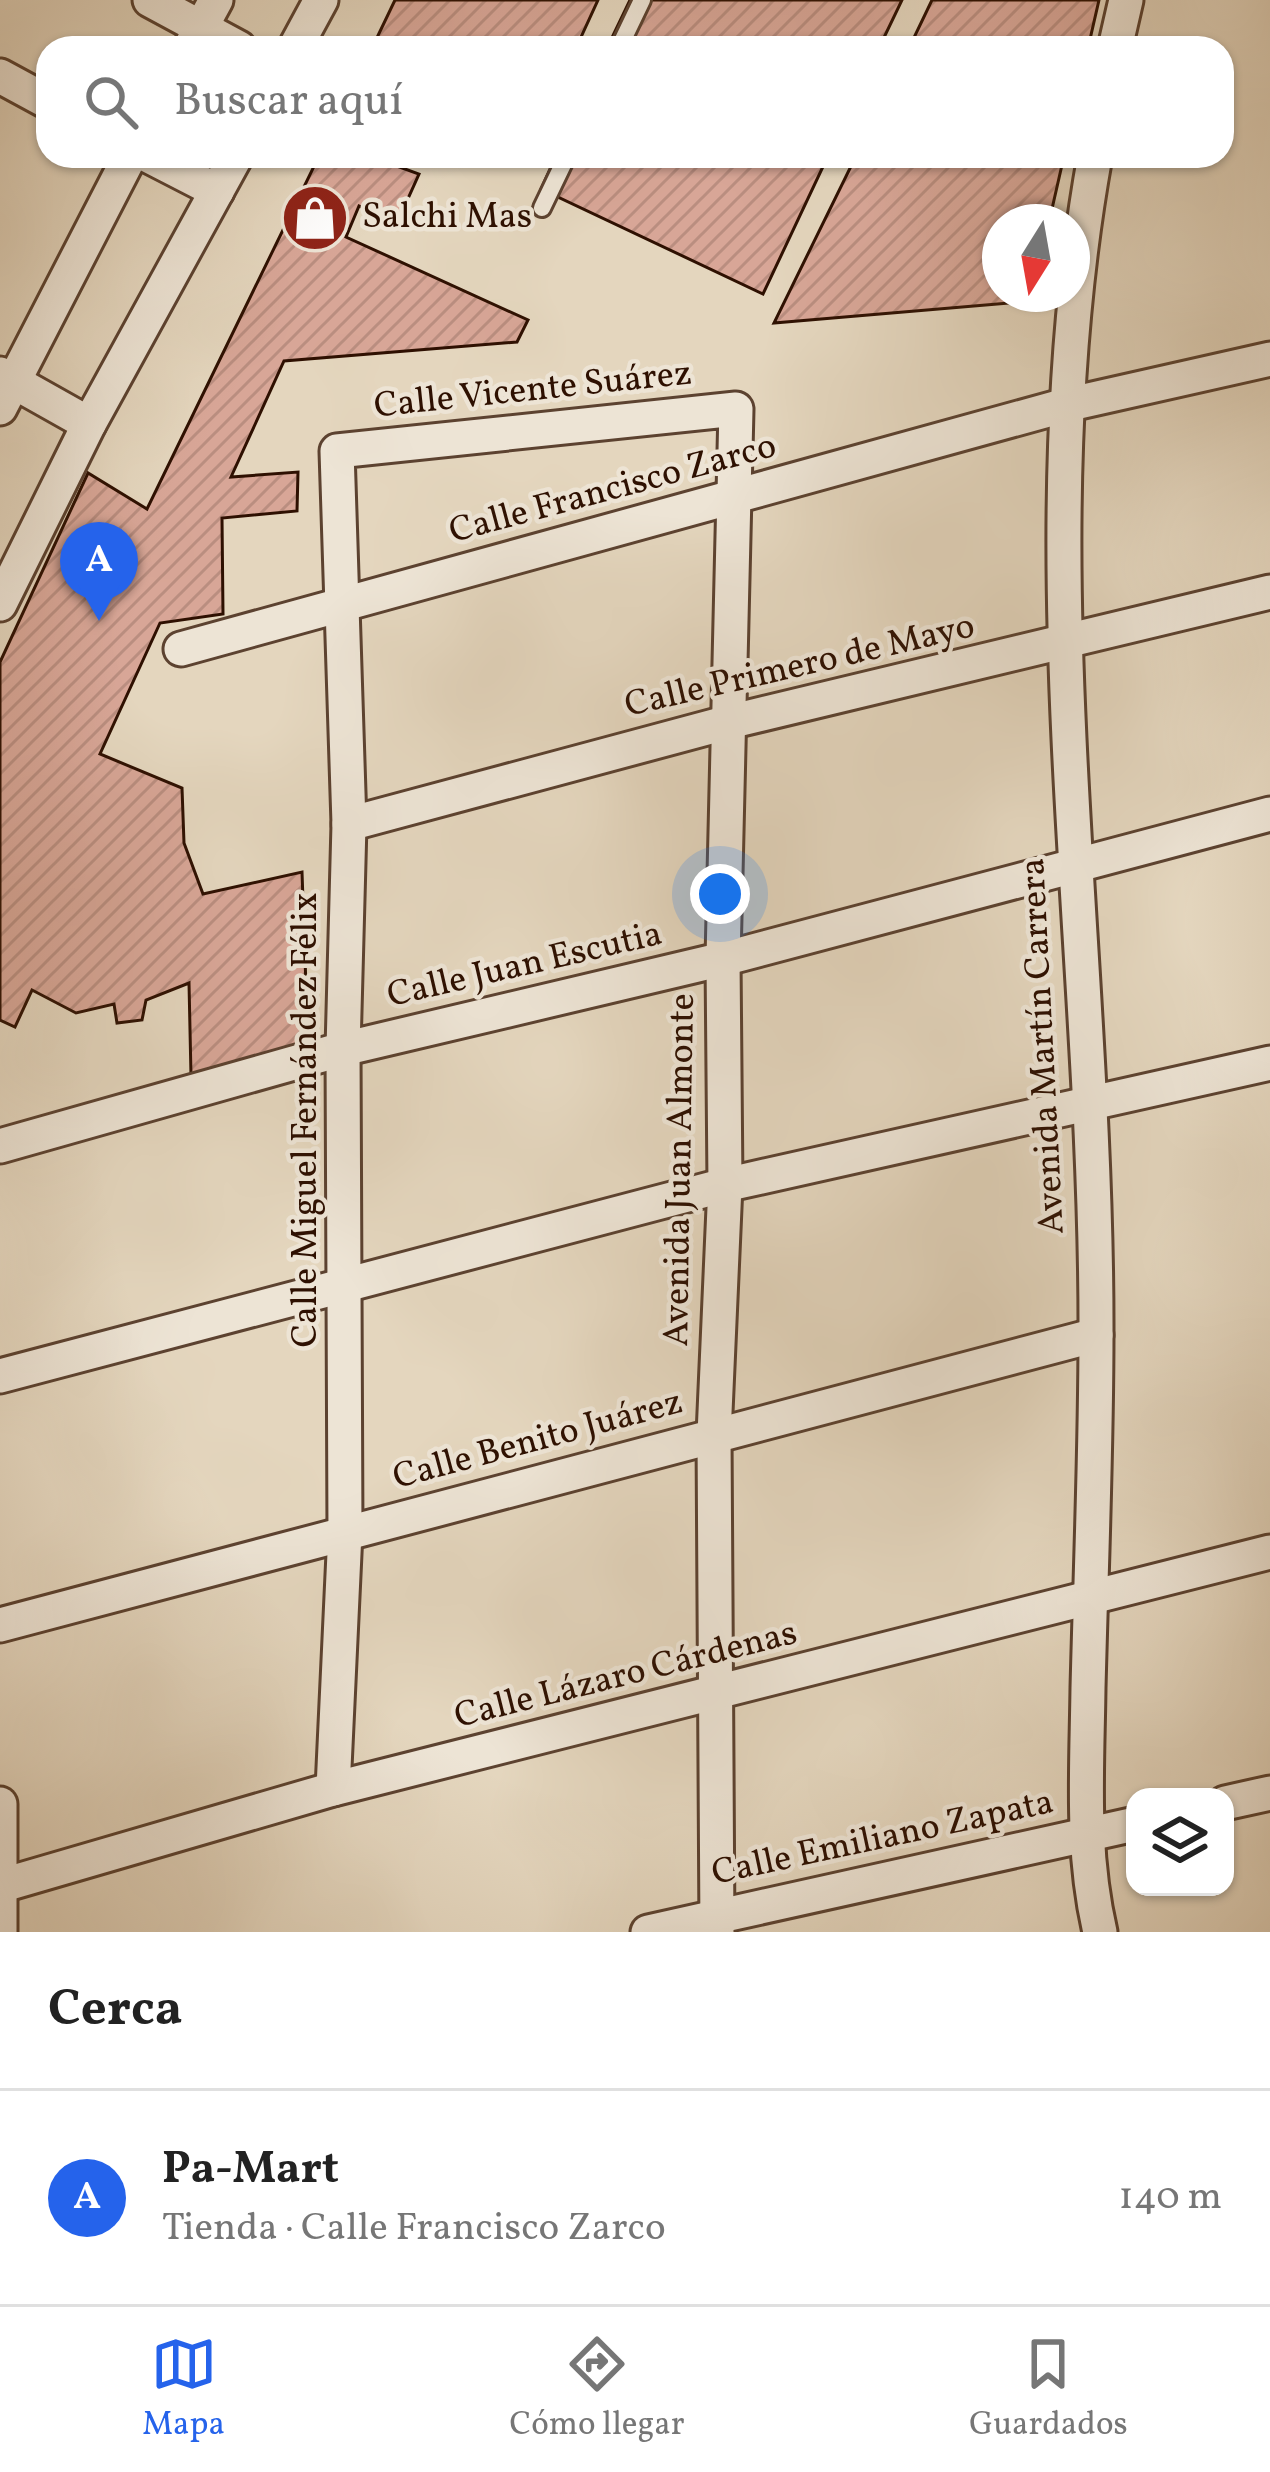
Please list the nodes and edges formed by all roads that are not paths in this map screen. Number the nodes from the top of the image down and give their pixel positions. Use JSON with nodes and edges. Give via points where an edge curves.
{"nodes":[{"id":1,"x":150,"y":0,"type":"edge"},
{"id":2,"x":321,"y":0,"type":"edge"},
{"id":3,"x":642,"y":0,"type":"edge"},
{"id":4,"x":1126,"y":0,"type":"edge"},
{"id":5,"x":202,"y":25,"type":"edge"},
{"id":6,"x":302,"y":36,"type":"edge"},
{"id":7,"x":625,"y":36,"type":"edge"},
{"id":8,"x":1118,"y":36,"type":"edge"},
{"id":9,"x":0,"y":76,"type":"edge"},
{"id":10,"x":36,"y":96,"type":"edge"},
{"id":11,"x":123,"y":168,"type":"edge"},
{"id":12,"x":172,"y":168,"type":"edge"},
{"id":13,"x":229,"y":168,"type":"edge"},
{"id":14,"x":561,"y":168,"type":"edge"},
{"id":15,"x":1093,"y":168,"type":"edge"},
{"id":16,"x":217,"y":191,"type":"junction"},
{"id":17,"x":542,"y":208,"type":"dead end"},
{"id":18,"x":1270,"y":359,"type":"edge"},
{"id":19,"x":4,"y":388,"type":"edge"},
{"id":20,"x":1066,"y":405,"type":"junction"},
{"id":21,"x":736,"y":409,"type":"joint"},
{"id":22,"x":89,"y":424,"type":"junction"},
{"id":23,"x":337,"y":451,"type":"joint"},
{"id":24,"x":733,"y":498,"type":"junction"},
{"id":25,"x":14,"y":544,"type":"edge"},
{"id":26,"x":1270,"y":592,"type":"edge"},
{"id":27,"x":0,"y":604,"type":"edge"},
{"id":28,"x":346,"y":604,"type":"junction"},
{"id":29,"x":1066,"y":644,"type":"junction"},
{"id":30,"x":181,"y":649,"type":"dead end"},
{"id":31,"x":729,"y":722,"type":"junction"},
{"id":32,"x":1270,"y":814,"type":"edge"},
{"id":33,"x":349,"y":824,"type":"junction"},
{"id":34,"x":1071,"y":864,"type":"junction"},
{"id":35,"x":723,"y":959,"type":"junction"},
{"id":36,"x":343,"y":1049,"type":"junction"},
{"id":37,"x":1270,"y":1063,"type":"edge"},
{"id":38,"x":1089,"y":1107,"type":"junction"},
{"id":39,"x":4,"y":1144,"type":"edge"},
{"id":40,"x":724,"y":1185,"type":"junction"},
{"id":41,"x":344,"y":1282,"type":"junction"},
{"id":42,"x":1096,"y":1335,"type":"junction"},
{"id":43,"x":0,"y":1376,"type":"edge"},
{"id":44,"x":714,"y":1435,"type":"junction"},
{"id":45,"x":345,"y":1532,"type":"junction"},
{"id":46,"x":1270,"y":1552,"type":"edge"},
{"id":47,"x":1090,"y":1600,"type":"junction"},
{"id":48,"x":0,"y":1625,"type":"edge"},
{"id":49,"x":712,"y":1695,"type":"junction"},
{"id":50,"x":333,"y":1789,"type":"junction"},
{"id":51,"x":1270,"y":1792,"type":"edge"},
{"id":52,"x":1234,"y":1801,"type":"edge"},
{"id":53,"x":0,"y":1804,"type":"edge"},
{"id":54,"x":1126,"y":1826,"type":"edge"},
{"id":55,"x":1085,"y":1836,"type":"junction"},
{"id":56,"x":1,"y":1886,"type":"edge"},
{"id":57,"x":717,"y":1923,"type":"edge"},
{"id":58,"x":0,"y":1932,"type":"edge"},
{"id":59,"x":648,"y":1932,"type":"edge"},
{"id":60,"x":1100,"y":1932,"type":"edge"}],
"edges":[{"from":1,"to":5,"type":"street"},
{"from":2,"to":6,"type":"street"},
{"from":3,"to":7,"type":"lane"},
{"from":4,"to":8,"type":"street"},
{"from":9,"to":10,"type":"street"},
{"from":11,"to":19,"type":"street"},
{"from":12,"to":16,"type":"street"},
{"from":13,"to":16,"type":"street"},
{"from":14,"to":17,"type":"lane"},
{"from":15,"to":20,"type":"street","name":"Avenida Martín Carrera"},
{"from":16,"to":22,"type":"street"},
{"from":18,"to":20,"type":"street","name":"Calle Francisco Zarco"},
{"from":19,"to":22,"type":"street"},
{"from":20,"to":24,"type":"street","name":"Calle Francisco Zarco"},
{"from":20,"to":29,"type":"street","name":"Avenida Martín Carrera"},
{"from":21,"to":23,"type":"street","name":"Calle Vicente Suárez"},
{"from":21,"to":24,"type":"street","name":"Avenida Juan Almonte"},
{"from":22,"to":25,"type":"street"},
{"from":23,"to":28,"type":"street","name":"Calle Miguel Fernández Félix"},
{"from":24,"to":28,"type":"street","name":"Calle Francisco Zarco"},
{"from":24,"to":31,"type":"street","name":"Avenida Juan Almonte"},
{"from":25,"to":27,"type":"street"},
{"from":26,"to":29,"type":"street","name":"Calle Primero de Mayo"},
{"from":28,"to":30,"type":"street","name":"Calle Francisco Zarco"},
{"from":28,"to":33,"type":"street","name":"Calle Miguel Fernández Félix"},
{"from":29,"to":31,"type":"street","name":"Calle Primero de Mayo"},
{"from":29,"to":34,"type":"street","name":"Avenida Martín Carrera"},
{"from":31,"to":33,"type":"street","name":"Calle Primero de Mayo"},
{"from":31,"to":35,"type":"street","name":"Avenida Juan Almonte"},
{"from":32,"to":34,"type":"street","name":"Calle Juan Escutia"},
{"from":33,"to":36,"type":"street","name":"Calle Miguel Fernández Félix"},
{"from":34,"to":35,"type":"street","name":"Calle Juan Escutia"},
{"from":34,"to":38,"type":"street","name":"Avenida Martín Carrera"},
{"from":35,"to":36,"type":"street","name":"Calle Juan Escutia"},
{"from":35,"to":40,"type":"street","name":"Avenida Juan Almonte"},
{"from":36,"to":39,"type":"street","name":"Calle Juan Escutia"},
{"from":36,"to":41,"type":"street","name":"Calle Miguel Fernández Félix"},
{"from":37,"to":38,"type":"street"},
{"from":38,"to":40,"type":"street"},
{"from":38,"to":42,"type":"street","name":"Avenida Martín Carrera"},
{"from":40,"to":41,"type":"street"},
{"from":40,"to":44,"type":"street","name":"Avenida Juan Almonte"},
{"from":41,"to":43,"type":"street"},
{"from":41,"to":45,"type":"street","name":"Calle Miguel Fernández Félix"},
{"from":42,"to":44,"type":"street","name":"Calle Benito Juárez"},
{"from":42,"to":47,"type":"street","name":"Avenida Martín Carrera"},
{"from":44,"to":45,"type":"street","name":"Calle Benito Juárez"},
{"from":44,"to":49,"type":"street","name":"Avenida Juan Almonte"},
{"from":45,"to":48,"type":"street","name":"Calle Benito Juárez"},
{"from":45,"to":50,"type":"street","name":"Calle Miguel Fernández Félix"},
{"from":46,"to":47,"type":"street","name":"Calle Lázaro Cárdenas"},
{"from":47,"to":49,"type":"street","name":"Calle Lázaro Cárdenas"},
{"from":47,"to":55,"type":"street","name":"Avenida Martín Carrera"},
{"from":49,"to":50,"type":"street","name":"Calle Lázaro Cárdenas"},
{"from":49,"to":57,"type":"street","name":"Avenida Juan Almonte"},
{"from":50,"to":56,"type":"street","name":"Calle Lázaro Cárdenas"},
{"from":51,"to":52,"type":"street"},
{"from":53,"to":56,"type":"street"},
{"from":54,"to":55,"type":"street","name":"Calle Emiliano Zapata"},
{"from":55,"to":57,"type":"street","name":"Calle Emiliano Zapata"},
{"from":55,"to":60,"type":"street","name":"Avenida Martín Carrera"},
{"from":56,"to":58,"type":"street"},
{"from":57,"to":59,"type":"street","name":"Calle Emiliano Zapata"}]}
